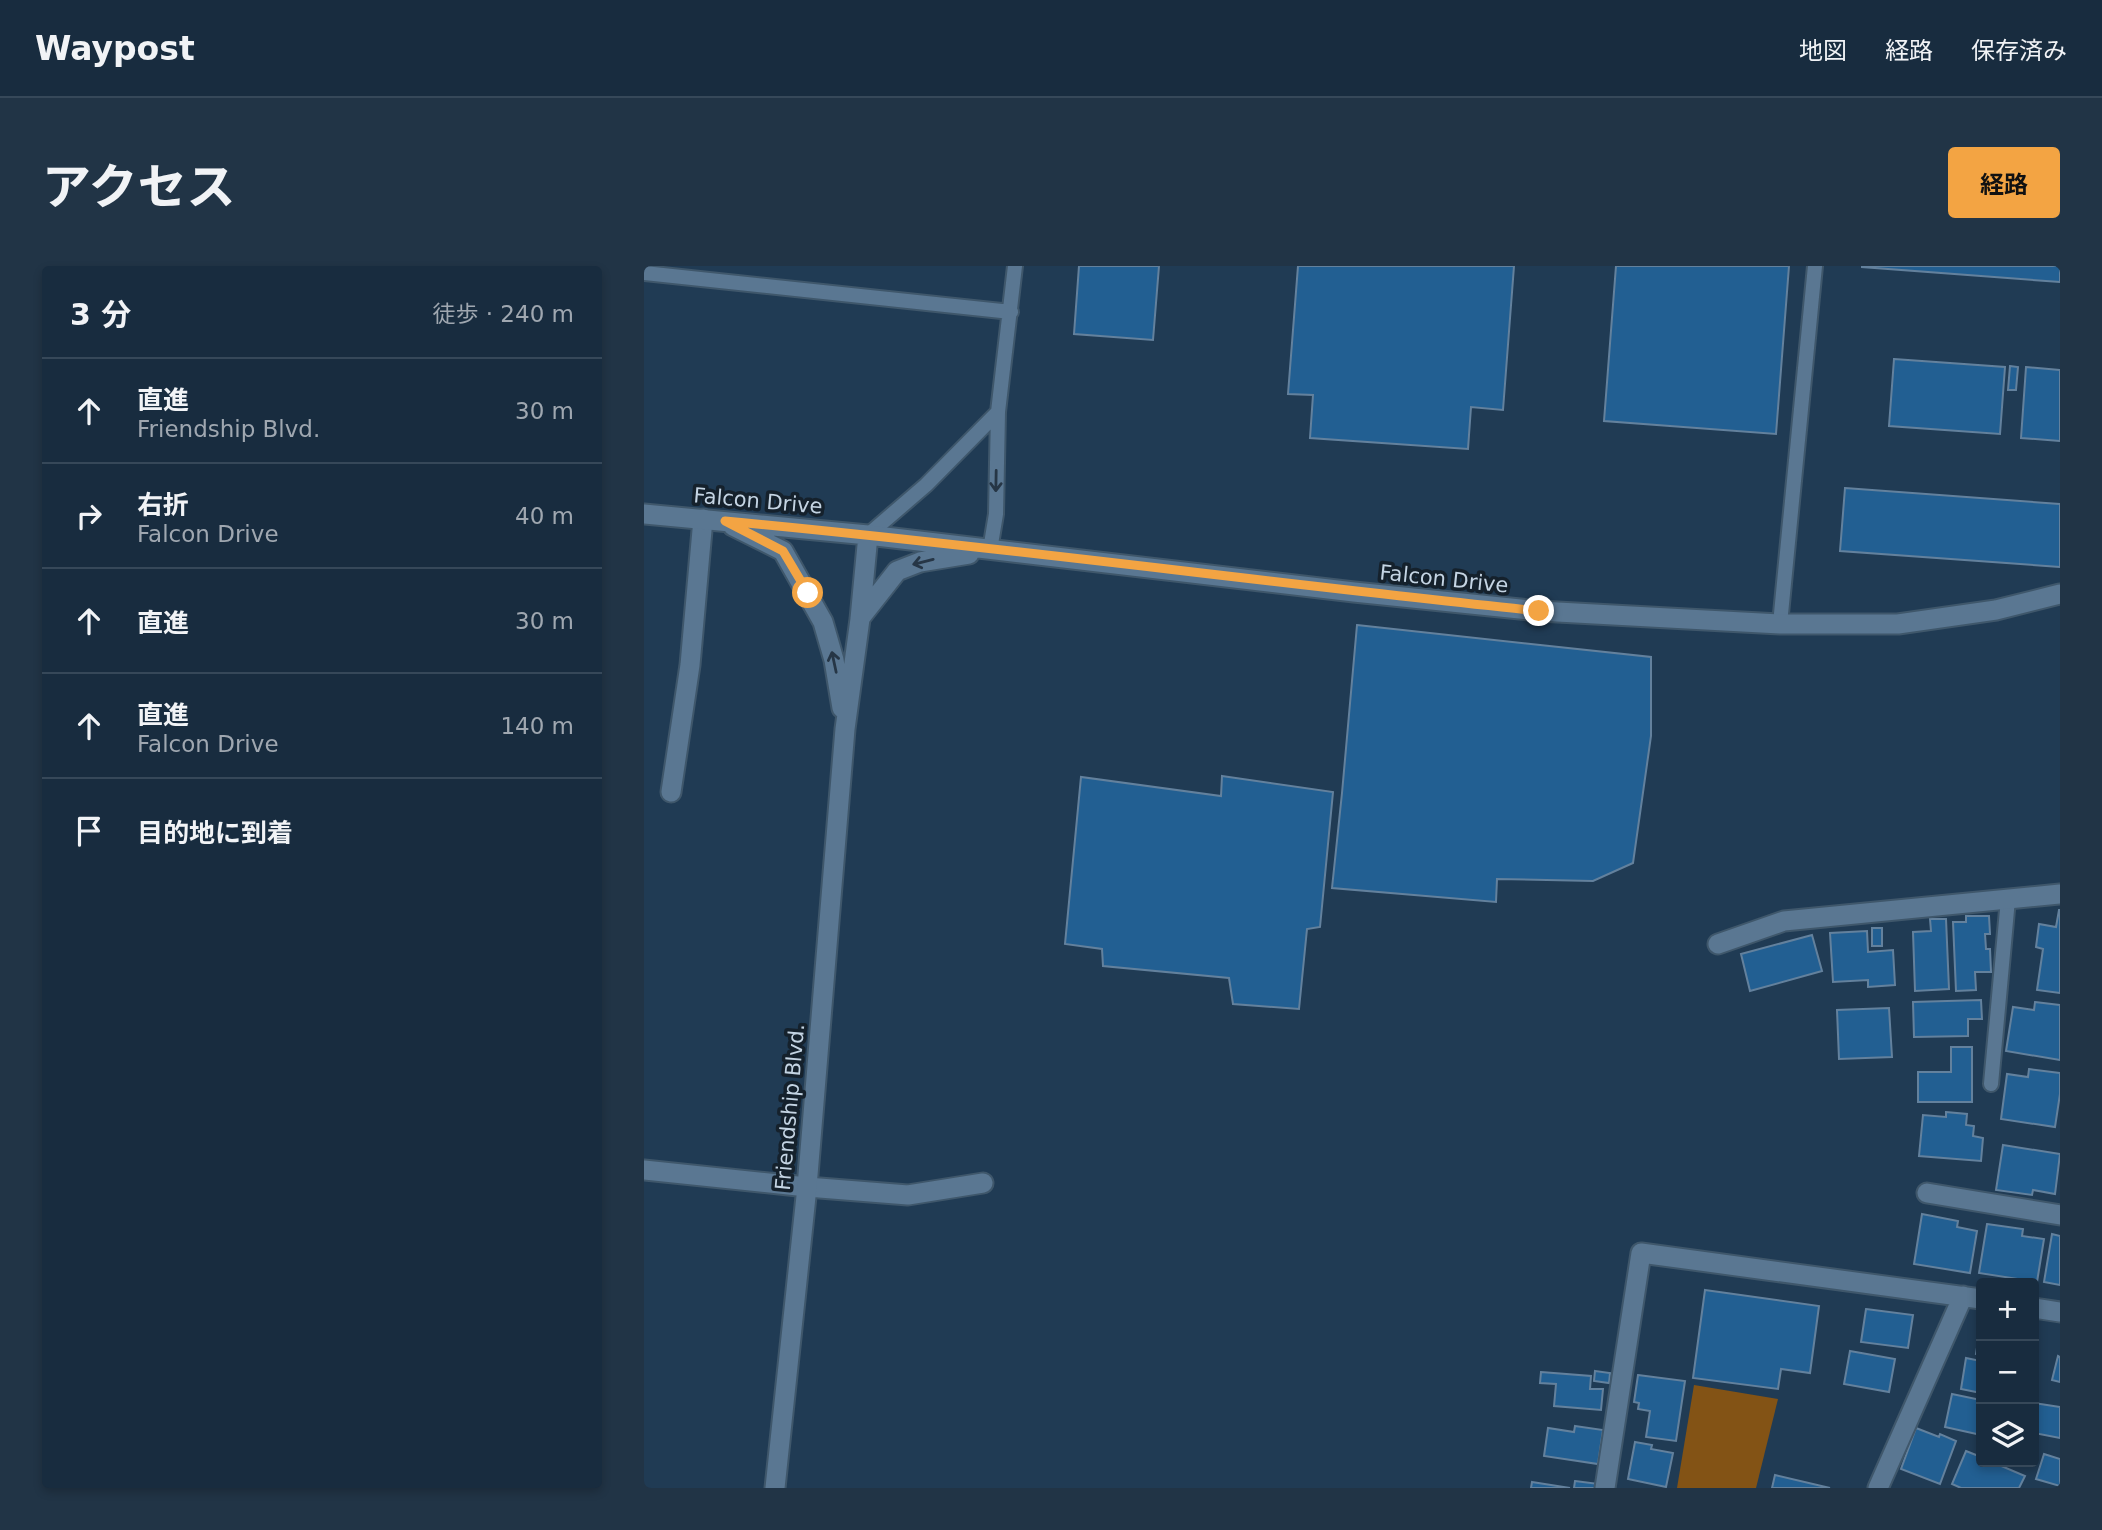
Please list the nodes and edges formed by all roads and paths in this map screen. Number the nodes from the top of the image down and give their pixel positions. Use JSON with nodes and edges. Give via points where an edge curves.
{"nodes":[{"id":1,"x":1015,"y":266,"type":"edge"},
{"id":2,"x":1815,"y":266,"type":"edge"},
{"id":3,"x":644,"y":273,"type":"edge"},
{"id":4,"x":1011,"y":312,"type":"junction"},
{"id":5,"x":998,"y":412,"type":"junction"},
{"id":6,"x":644,"y":514,"type":"edge"},
{"id":7,"x":703,"y":519,"type":"junction"},
{"id":8,"x":725,"y":521,"type":"junction"},
{"id":9,"x":868,"y":534,"type":"junction"},
{"id":10,"x":990,"y":550,"type":"junction"},
{"id":11,"x":2060,"y":594,"type":"edge"},
{"id":12,"x":859,"y":619,"type":"junction"},
{"id":13,"x":1780,"y":624,"type":"junction"},
{"id":14,"x":845,"y":730,"type":"junction"},
{"id":15,"x":671,"y":792,"type":"dead end"},
{"id":16,"x":2060,"y":894,"type":"edge"},
{"id":17,"x":2008,"y":899,"type":"junction"},
{"id":18,"x":1718,"y":944,"type":"dead end"},
{"id":19,"x":1991,"y":1084,"type":"dead end"},
{"id":20,"x":644,"y":1170,"type":"edge"},
{"id":21,"x":983,"y":1183,"type":"dead end"},
{"id":22,"x":807,"y":1187,"type":"junction"},
{"id":23,"x":1927,"y":1193,"type":"dead end"},
{"id":24,"x":2060,"y":1215,"type":"edge"},
{"id":25,"x":1972,"y":1297,"type":"edge"},
{"id":26,"x":2039,"y":1309,"type":"edge"},
{"id":27,"x":2060,"y":1312,"type":"edge"},
{"id":28,"x":775,"y":1488,"type":"edge"},
{"id":29,"x":1605,"y":1488,"type":"edge"},
{"id":30,"x":1878,"y":1488,"type":"edge"}],
"edges":[{"from":1,"to":4,"type":"lane"},
{"from":2,"to":13,"type":"lane"},
{"from":3,"to":4,"type":"lane"},
{"from":4,"to":5,"type":"lane"},
{"from":5,"to":9,"type":"lane","via":[[926,485]]},
{"from":5,"to":10,"type":"lane","one_way":true,"via":[[996,514]]},
{"from":6,"to":7,"type":"street","name":"Falcon Drive"},
{"from":7,"to":8,"type":"street","name":"Falcon Drive"},
{"from":7,"to":15,"type":"street","via":[[690,666]]},
{"from":8,"to":9,"type":"street","name":"Falcon Drive"},
{"from":14,"to":8,"type":"street","name":"Friendship Blvd.","one_way":true,"via":[[834,660],[808,593],[783,551]]},
{"from":9,"to":10,"type":"street","name":"Falcon Drive"},
{"from":9,"to":12,"type":"street","name":"Friendship Blvd."},
{"from":10,"to":12,"type":"street","one_way":true,"via":[[897,570]]},
{"from":10,"to":13,"type":"street","name":"Falcon Drive","via":[[1539,611]]},
{"from":11,"to":13,"type":"street","name":"Falcon Drive","via":[[1996,610],[1898,624]]},
{"from":12,"to":14,"type":"street","name":"Friendship Blvd."},
{"from":14,"to":22,"type":"street","name":"Friendship Blvd."},
{"from":16,"to":17,"type":"street"},
{"from":17,"to":18,"type":"street","via":[[1784,921]]},
{"from":17,"to":19,"type":"lane"},
{"from":20,"to":22,"type":"street"},
{"from":21,"to":22,"type":"street","via":[[908,1195]]},
{"from":22,"to":28,"type":"street","name":"Friendship Blvd."},
{"from":23,"to":24,"type":"street"},
{"from":25,"to":29,"type":"street","via":[[1641,1253]]},
{"from":25,"to":30,"type":"street"},
{"from":26,"to":27,"type":"street"}]}
